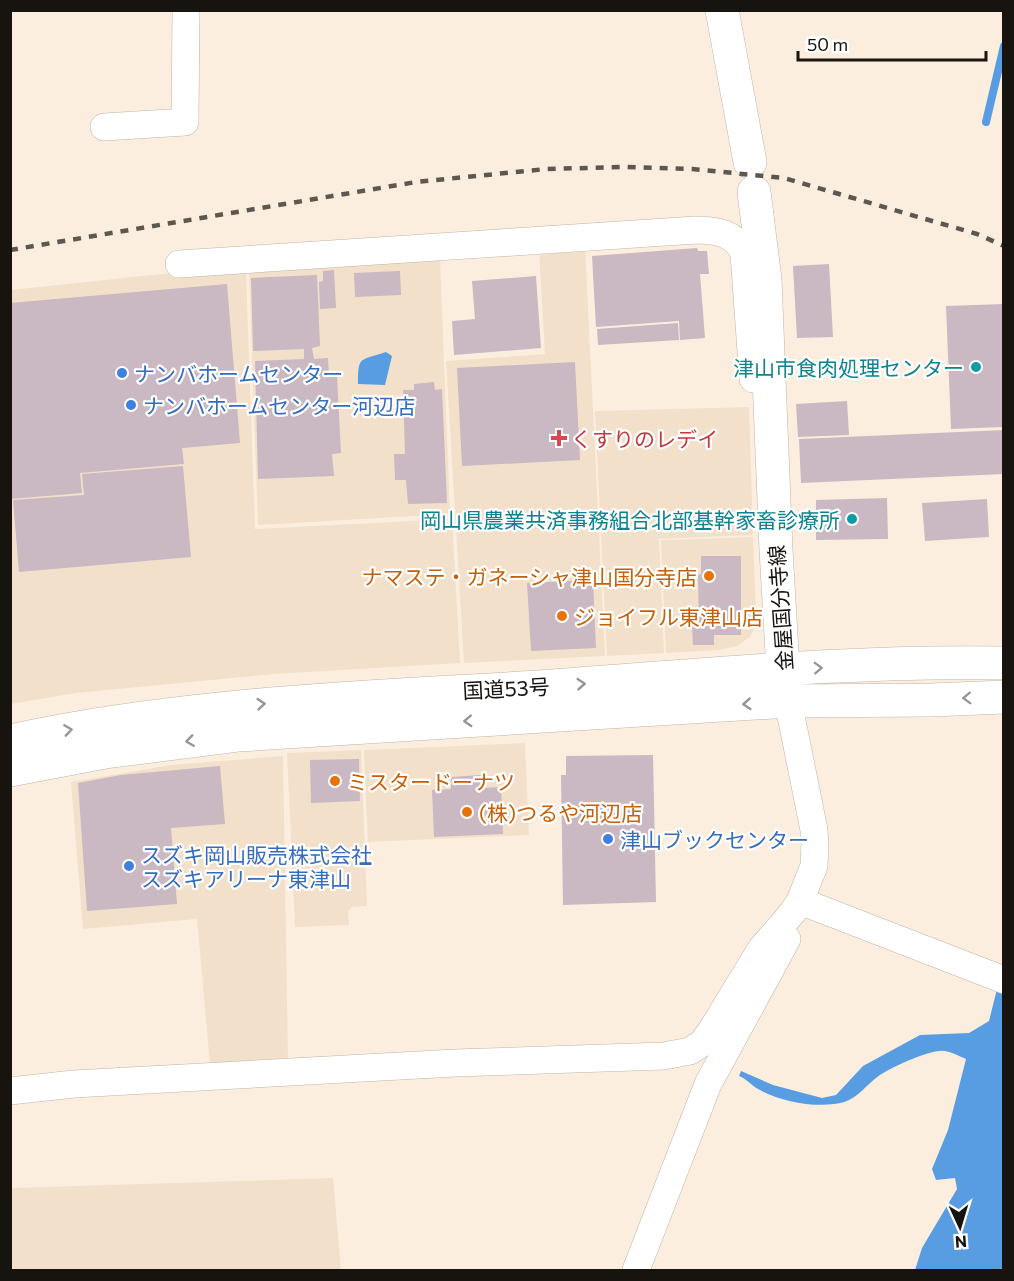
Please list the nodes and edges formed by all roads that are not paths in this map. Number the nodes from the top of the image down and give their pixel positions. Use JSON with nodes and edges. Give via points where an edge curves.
{"nodes":[{"id":1,"x":186,"y":10,"type":"edge"},
{"id":2,"x":722,"y":10,"type":"edge"},
{"id":3,"x":104,"y":127,"type":"dead end"},
{"id":4,"x":179,"y":264,"type":"dead end"},
{"id":5,"x":772,"y":459,"type":"junction"},
{"id":6,"x":1004,"y":663,"type":"edge"},
{"id":7,"x":786,"y":685,"type":"junction"},
{"id":8,"x":1004,"y":697,"type":"edge"},
{"id":9,"x":10,"y":741,"type":"edge"},
{"id":10,"x":10,"y":770,"type":"edge"},
{"id":11,"x":811,"y":906,"type":"junction"},
{"id":12,"x":1004,"y":980,"type":"edge"},
{"id":13,"x":10,"y":1091,"type":"edge"},
{"id":14,"x":636,"y":1270,"type":"edge"}],
"edges":[{"from":1,"to":3,"type":"street","via":[[185,122]]},
{"from":2,"to":5,"type":"main road","name":"金屋国分寺線","via":[[752,177],[765,280]]},
{"from":4,"to":5,"type":"street","via":[[696,230],[722,233],[737,241],[744,254],[754,392]]},
{"from":5,"to":7,"type":"main road","name":"金屋国分寺線"},
{"from":7,"to":6,"type":"main road","name":"国道53号","one_way":true,"via":[[952,662]]},
{"from":8,"to":7,"type":"main road","name":"国道53号","one_way":true,"via":[[931,700]]},
{"from":9,"to":7,"type":"main road","name":"国道53号","one_way":true,"via":[[210,709],[330,698],[524,687]]},
{"from":7,"to":10,"type":"main road","name":"国道53号","one_way":true,"via":[[504,729],[300,740],[239,735],[105,752]]},
{"from":7,"to":11,"type":"street","via":[[815,843]]},
{"from":11,"to":12,"type":"street"},
{"from":11,"to":13,"type":"street","via":[[785,922],[764,944],[706,1037],[697,1047],[681,1054],[444,1063]]},
{"from":11,"to":14,"type":"street","via":[[788,937],[708,1084]]}]}
